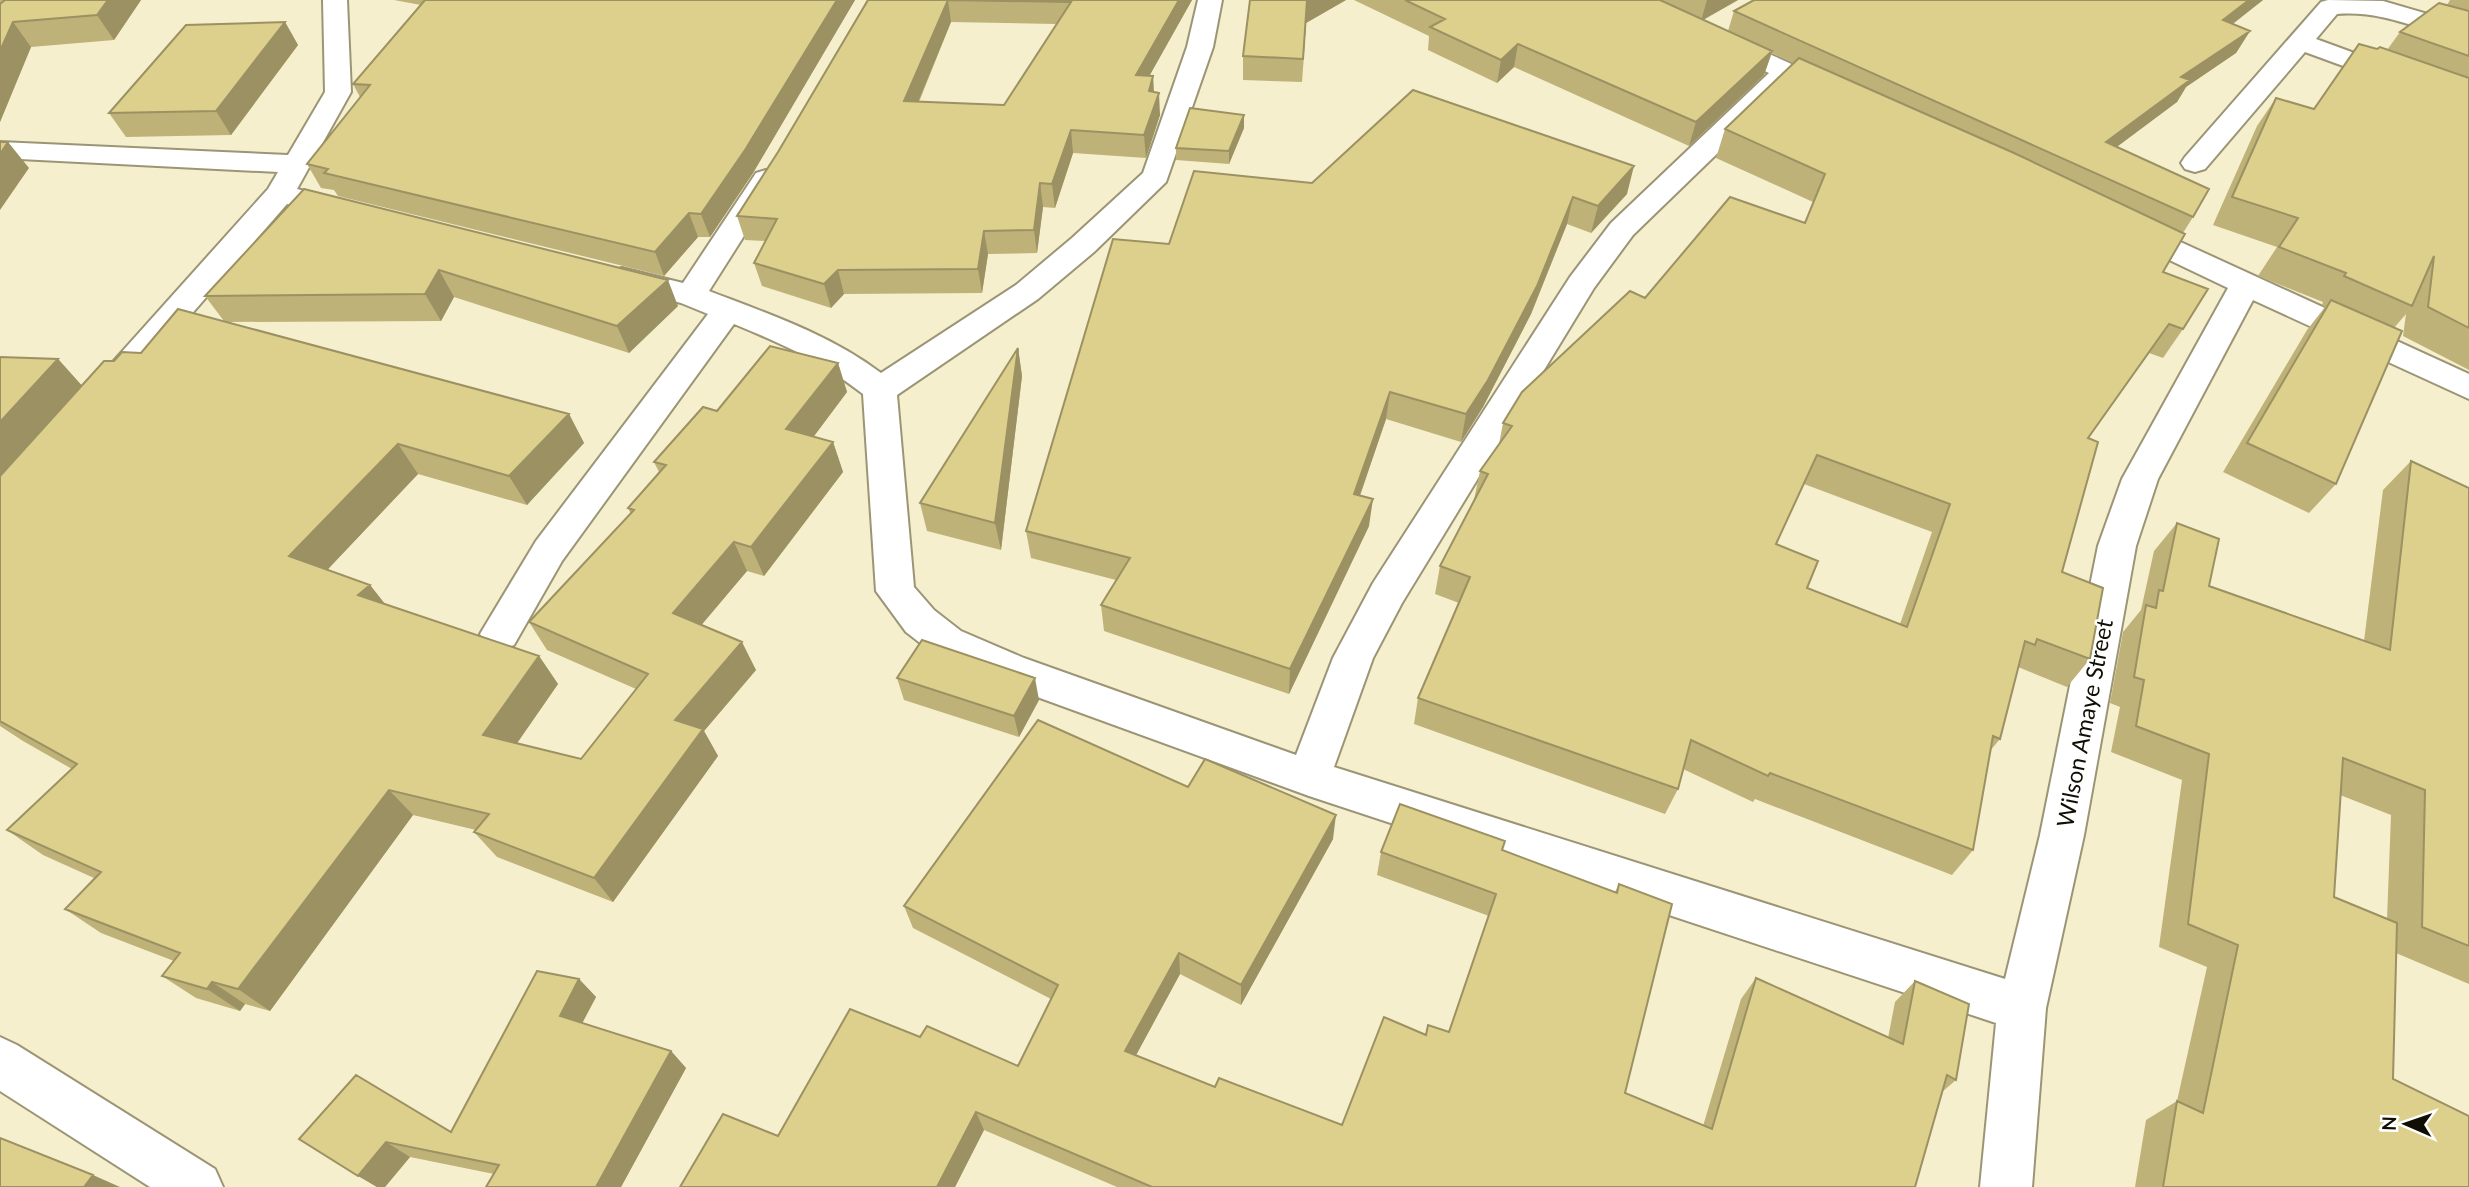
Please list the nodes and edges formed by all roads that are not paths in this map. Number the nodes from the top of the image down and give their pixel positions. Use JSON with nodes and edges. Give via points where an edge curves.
{"nodes":[{"id":1,"x":335,"y":0,"type":"edge"},
{"id":2,"x":1628,"y":0,"type":"edge"},
{"id":3,"x":1210,"y":1,"type":"edge"},
{"id":4,"x":2469,"y":35,"type":"edge"},
{"id":5,"x":2299,"y":41,"type":"junction"},
{"id":6,"x":1787,"y":71,"type":"junction"},
{"id":7,"x":2469,"y":104,"type":"edge"},
{"id":8,"x":1861,"y":105,"type":"edge"},
{"id":9,"x":0,"y":150,"type":"edge"},
{"id":10,"x":781,"y":153,"type":"edge"},
{"id":11,"x":2195,"y":163,"type":"dead end"},
{"id":12,"x":289,"y":178,"type":"junction"},
{"id":13,"x":385,"y":220,"type":"edge"},
{"id":14,"x":2109,"y":220,"type":"edge"},
{"id":15,"x":584,"y":270,"type":"edge"},
{"id":16,"x":2245,"y":286,"type":"junction"},
{"id":17,"x":691,"y":295,"type":"junction"},
{"id":18,"x":727,"y":311,"type":"junction"},
{"id":19,"x":2469,"y":387,"type":"edge"},
{"id":20,"x":880,"y":390,"type":"junction"},
{"id":21,"x":83,"y":416,"type":"edge"},
{"id":22,"x":500,"y":634,"type":"dead end"},
{"id":23,"x":1310,"y":778,"type":"junction"},
{"id":24,"x":2022,"y":1008,"type":"junction"},
{"id":25,"x":0,"y":1062,"type":"edge"},
{"id":26,"x":197,"y":1187,"type":"edge"},
{"id":27,"x":2006,"y":1187,"type":"edge"}],
"edges":[{"from":1,"to":12,"type":"street","via":[[338,92]]},
{"from":2,"to":6,"type":"street","via":[[1713,27]]},
{"from":3,"to":20,"type":"street","via":[[1200,47],[1156,176],[1027,292]]},
{"from":4,"to":5,"type":"street","via":[[2387,6],[2349,2],[2330,7]]},
{"from":5,"to":7,"type":"street"},
{"from":5,"to":11,"type":"street"},
{"from":6,"to":8,"type":"street"},
{"from":6,"to":23,"type":"street","via":[[1622,229],[1581,284],[1387,594],[1353,658]]},
{"from":9,"to":12,"type":"street"},
{"from":10,"to":17,"type":"street"},
{"from":12,"to":13,"type":"street"},
{"from":12,"to":21,"type":"street"},
{"from":14,"to":16,"type":"street"},
{"from":15,"to":17,"type":"street"},
{"from":16,"to":19,"type":"street"},
{"from":16,"to":24,"type":"street","name":"Wilson Amaye Street","via":[[2140,479],[2118,546],[2062,835]]},
{"from":17,"to":18,"type":"street"},
{"from":18,"to":20,"type":"street","via":[[803,340],[841,360]]},
{"from":18,"to":22,"type":"street","via":[[549,551]]},
{"from":20,"to":23,"type":"street","via":[[895,591],[920,621],[947,642],[1010,670]]},
{"from":23,"to":24,"type":"street"},
{"from":24,"to":27,"type":"street","name":"Wilson Amaye Street"},
{"from":25,"to":26,"type":"street"}]}
